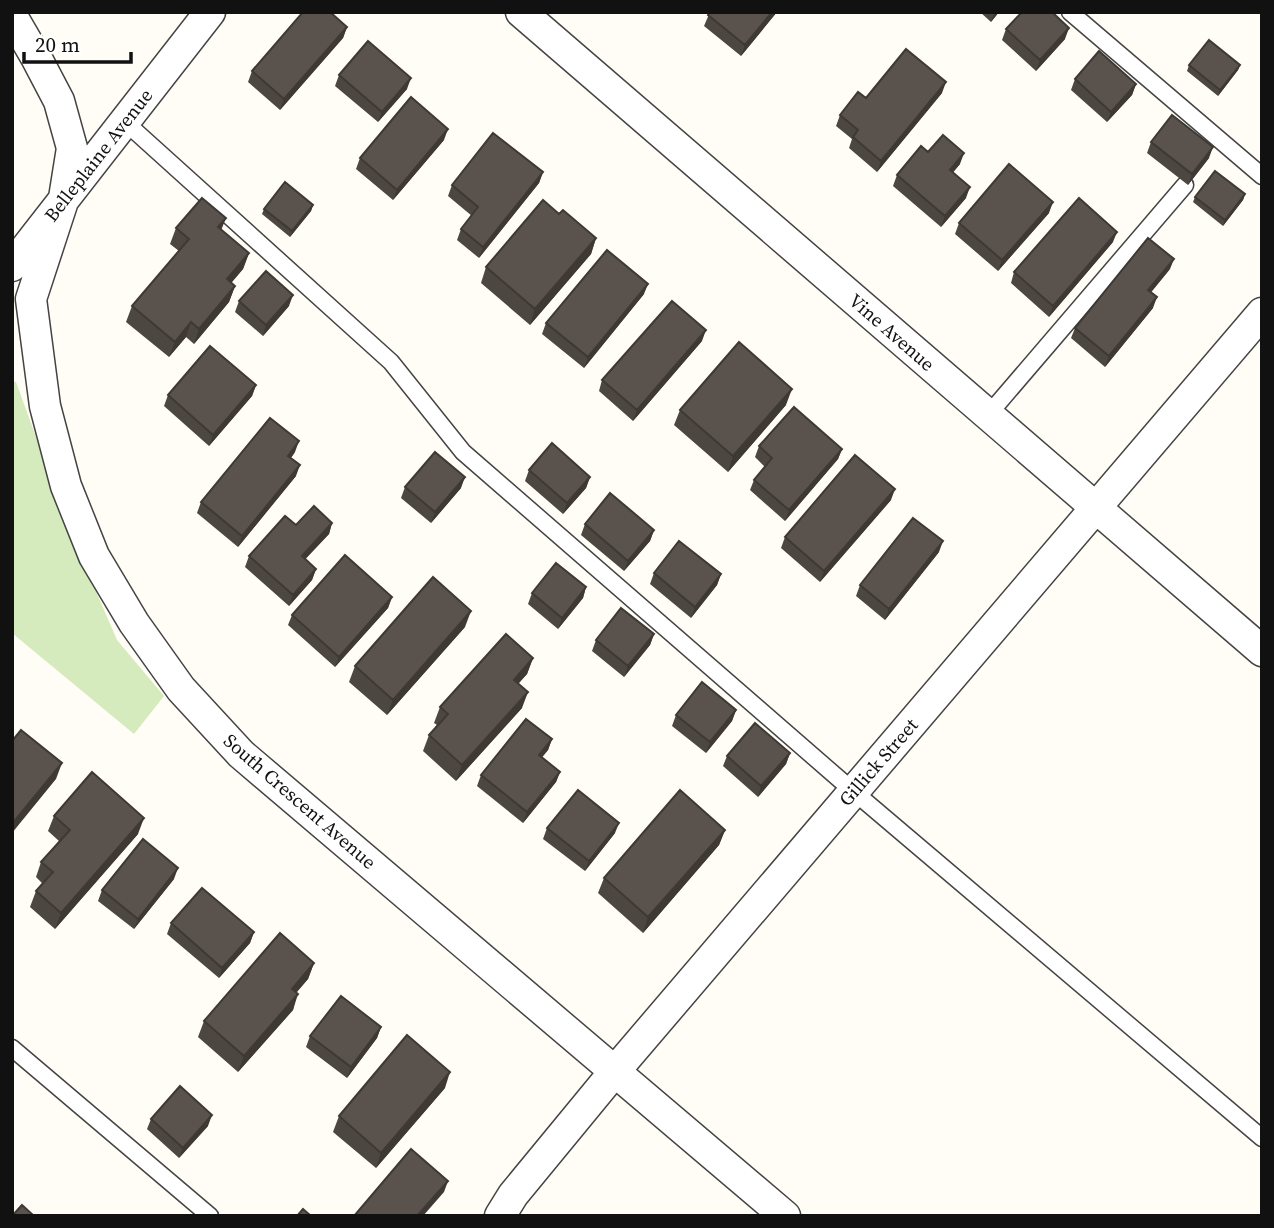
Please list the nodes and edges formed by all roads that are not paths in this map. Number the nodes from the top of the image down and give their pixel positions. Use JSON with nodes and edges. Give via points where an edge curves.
{"nodes":[{"id":1,"x":209,"y":12,"type":"edge"},
{"id":2,"x":521,"y":12,"type":"edge"},
{"id":3,"x":1070,"y":12,"type":"edge"},
{"id":4,"x":12,"y":16,"type":"edge"},
{"id":5,"x":124,"y":121,"type":"junction"},
{"id":6,"x":1262,"y":176,"type":"edge"},
{"id":7,"x":1185,"y":185,"type":"edge"},
{"id":8,"x":64,"y":198,"type":"junction"},
{"id":9,"x":12,"y":266,"type":"edge"},
{"id":10,"x":22,"y":302,"type":"edge"},
{"id":11,"x":1262,"y":313,"type":"edge"},
{"id":12,"x":988,"y":415,"type":"junction"},
{"id":13,"x":1096,"y":508,"type":"junction"},
{"id":14,"x":1262,"y":651,"type":"edge"},
{"id":15,"x":853,"y":791,"type":"junction"},
{"id":16,"x":12,"y":1048,"type":"edge"},
{"id":17,"x":615,"y":1071,"type":"junction"},
{"id":18,"x":1262,"y":1138,"type":"edge"},
{"id":19,"x":210,"y":1216,"type":"edge"},
{"id":20,"x":500,"y":1216,"type":"edge"},
{"id":21,"x":785,"y":1216,"type":"edge"}],
"edges":[{"from":1,"to":5,"type":"street","name":"Belleplaine Avenue"},
{"from":2,"to":12,"type":"street","name":"Vine Avenue"},
{"from":3,"to":6,"type":"lane"},
{"from":4,"to":8,"type":"street","name":"South Crescent Avenue","via":[[59,101],[72,148]]},
{"from":5,"to":8,"type":"street","name":"Belleplaine Avenue"},
{"from":5,"to":15,"type":"lane","via":[[391,362],[463,452]]},
{"from":7,"to":12,"type":"lane"},
{"from":8,"to":9,"type":"street","name":"Belleplaine Avenue"},
{"from":8,"to":10,"type":"street","name":"South Crescent Avenue"},
{"from":10,"to":17,"type":"street","name":"South Crescent Avenue","via":[[66,486],[94,556],[181,689],[241,754]]},
{"from":11,"to":13,"type":"street","name":"Gillick Street"},
{"from":12,"to":13,"type":"street","name":"Vine Avenue"},
{"from":13,"to":14,"type":"street","name":"Vine Avenue"},
{"from":13,"to":15,"type":"street","name":"Gillick Street"},
{"from":15,"to":17,"type":"street","name":"Gillick Street"},
{"from":15,"to":18,"type":"lane"},
{"from":16,"to":19,"type":"lane"},
{"from":17,"to":20,"type":"street","name":"Gillick Street"},
{"from":17,"to":21,"type":"street","name":"South Crescent Avenue"}]}
